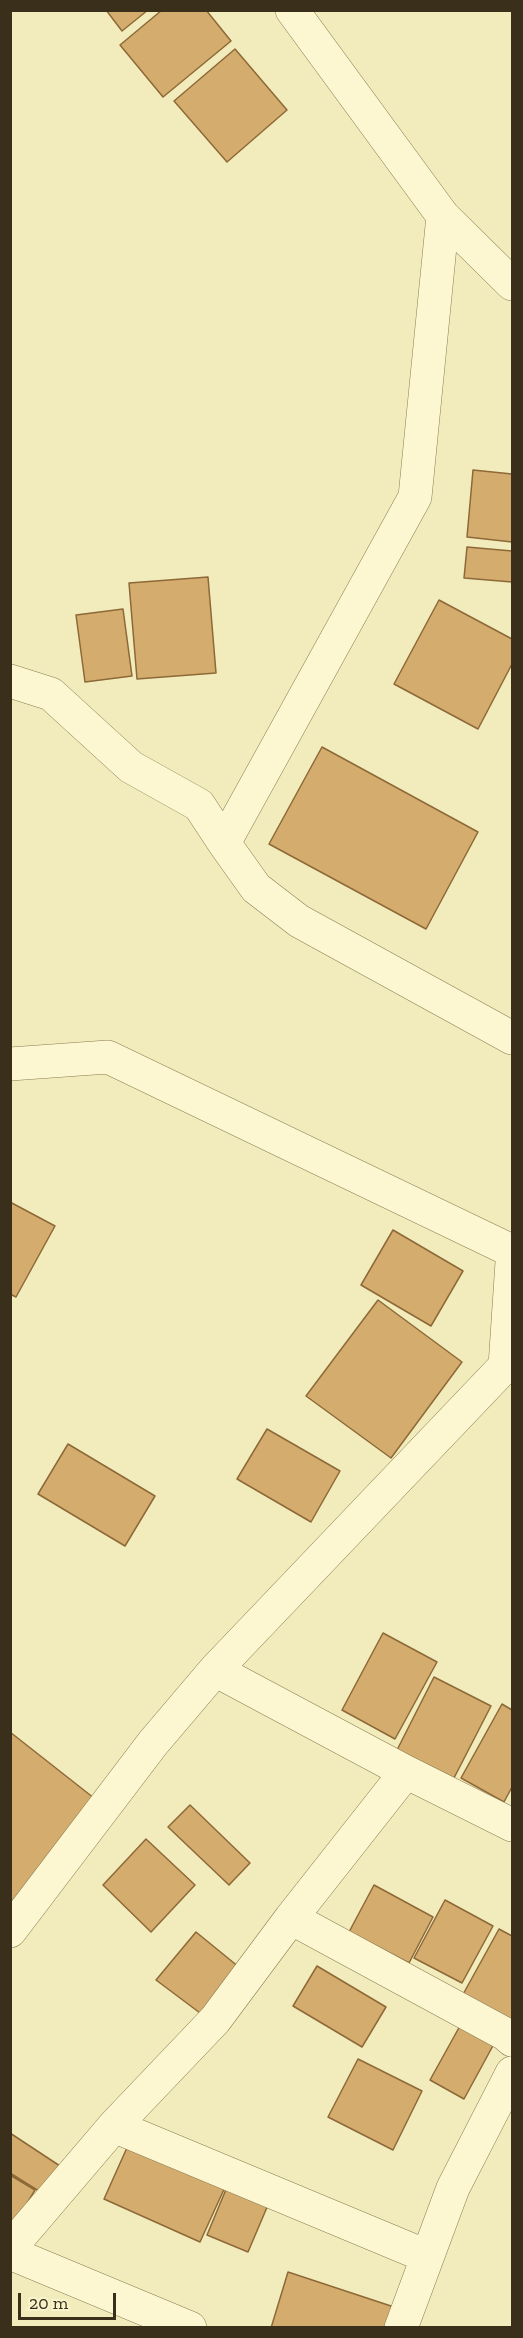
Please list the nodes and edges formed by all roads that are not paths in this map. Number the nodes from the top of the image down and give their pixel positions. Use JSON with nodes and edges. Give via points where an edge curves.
{"nodes":[{"id":1,"x":292,"y":10,"type":"edge"},
{"id":2,"x":443,"y":216,"type":"junction"},
{"id":3,"x":513,"y":284,"type":"edge"},
{"id":4,"x":10,"y":681,"type":"edge"},
{"id":5,"x":224,"y":843,"type":"junction"},
{"id":6,"x":513,"y":1038,"type":"edge"},
{"id":7,"x":10,"y":1064,"type":"edge"},
{"id":8,"x":513,"y":1251,"type":"edge"},
{"id":9,"x":513,"y":1262,"type":"edge"},
{"id":10,"x":511,"y":1307,"type":"edge"},
{"id":11,"x":215,"y":1670,"type":"junction"},
{"id":12,"x":406,"y":1772,"type":"junction"},
{"id":13,"x":513,"y":1824,"type":"edge"},
{"id":14,"x":291,"y":1918,"type":"junction"},
{"id":15,"x":10,"y":1930,"type":"edge"},
{"id":16,"x":513,"y":2040,"type":"edge"},
{"id":17,"x":513,"y":2073,"type":"edge"},
{"id":18,"x":114,"y":2126,"type":"junction"},
{"id":19,"x":10,"y":2248,"type":"edge"},
{"id":20,"x":10,"y":2253,"type":"edge"},
{"id":21,"x":426,"y":2256,"type":"junction"},
{"id":22,"x":190,"y":2328,"type":"edge"},
{"id":23,"x":401,"y":2328,"type":"edge"}],
"edges":[{"from":1,"to":2,"type":"street"},
{"from":2,"to":3,"type":"street"},
{"from":2,"to":5,"type":"street","via":[[415,497]]},
{"from":4,"to":5,"type":"street","via":[[51,694],[131,767],[199,805]]},
{"from":5,"to":6,"type":"street","via":[[256,888],[299,921]]},
{"from":7,"to":8,"type":"street","via":[[108,1057]]},
{"from":9,"to":10,"type":"street"},
{"from":10,"to":11,"type":"street","via":[[505,1366]]},
{"from":11,"to":12,"type":"street"},
{"from":11,"to":15,"type":"street","via":[[153,1743]]},
{"from":12,"to":13,"type":"street"},
{"from":12,"to":14,"type":"street"},
{"from":14,"to":16,"type":"street"},
{"from":14,"to":18,"type":"street","via":[[215,2020]]},
{"from":17,"to":21,"type":"street","via":[[453,2188]]},
{"from":18,"to":19,"type":"street"},
{"from":18,"to":21,"type":"street"},
{"from":20,"to":22,"type":"street"},
{"from":21,"to":23,"type":"street"}]}
